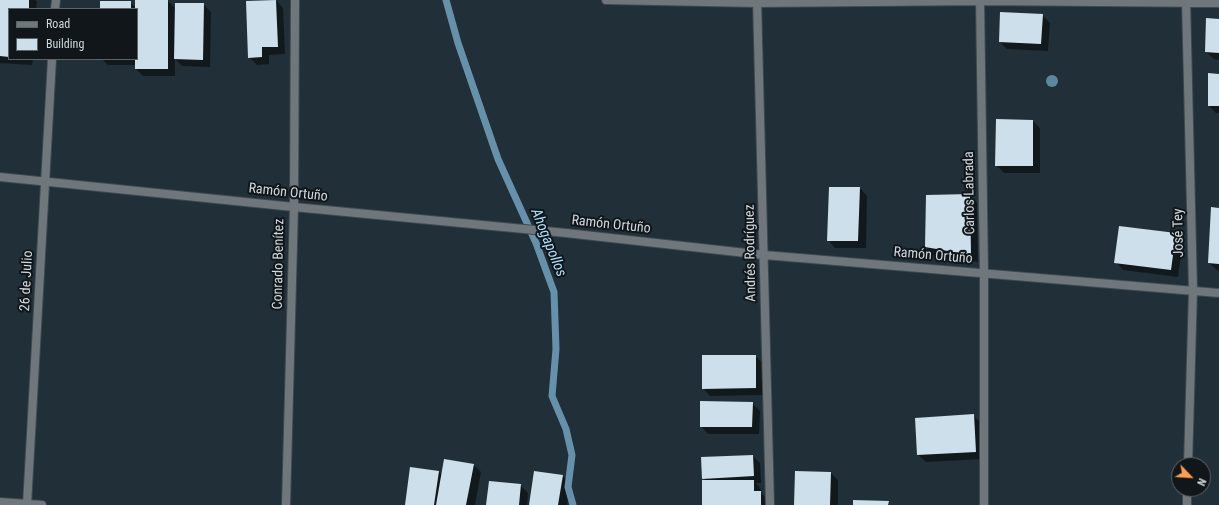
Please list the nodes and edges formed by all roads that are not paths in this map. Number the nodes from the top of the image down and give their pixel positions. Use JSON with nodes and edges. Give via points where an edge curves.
{"nodes":[{"id":1,"x":295,"y":0,"type":"edge"},
{"id":2,"x":606,"y":0,"type":"edge"},
{"id":3,"x":980,"y":0,"type":"edge"},
{"id":4,"x":1186,"y":1,"type":"edge"},
{"id":5,"x":757,"y":2,"type":"edge"},
{"id":6,"x":1219,"y":3,"type":"edge"},
{"id":7,"x":52,"y":60,"type":"edge"},
{"id":8,"x":0,"y":177,"type":"edge"},
{"id":9,"x":46,"y":182,"type":"junction"},
{"id":10,"x":294,"y":207,"type":"junction"},
{"id":11,"x":764,"y":255,"type":"junction"},
{"id":12,"x":984,"y":273,"type":"junction"},
{"id":13,"x":1193,"y":290,"type":"junction"},
{"id":14,"x":1219,"y":293,"type":"edge"},
{"id":15,"x":1188,"y":457,"type":"edge"},
{"id":16,"x":0,"y":502,"type":"edge"},
{"id":17,"x":27,"y":504,"type":"edge"},
{"id":18,"x":42,"y":505,"type":"edge"},
{"id":19,"x":286,"y":505,"type":"edge"},
{"id":20,"x":770,"y":505,"type":"edge"},
{"id":21,"x":984,"y":505,"type":"edge"}],
"edges":[{"from":1,"to":10,"type":"street","name":"Conrado Benítez"},
{"from":2,"to":5,"type":"street"},
{"from":3,"to":4,"type":"street"},
{"from":3,"to":5,"type":"street"},
{"from":3,"to":12,"type":"street","name":"Carlos Labrada"},
{"from":4,"to":6,"type":"street"},
{"from":4,"to":13,"type":"street","name":"José Tey"},
{"from":5,"to":11,"type":"street","name":"Andrés Rodríguez"},
{"from":7,"to":9,"type":"street","name":"26 de Julio"},
{"from":8,"to":9,"type":"street","name":"Ramón Ortuño"},
{"from":9,"to":10,"type":"street","name":"Ramón Ortuño"},
{"from":9,"to":17,"type":"street","name":"26 de Julio"},
{"from":10,"to":11,"type":"street","name":"Ramón Ortuño"},
{"from":10,"to":19,"type":"street","name":"Conrado Benítez"},
{"from":11,"to":12,"type":"street","name":"Ramón Ortuño"},
{"from":11,"to":20,"type":"street","name":"Andrés Rodríguez"},
{"from":12,"to":13,"type":"street","name":"Ramón Ortuño"},
{"from":12,"to":21,"type":"street","name":"Carlos Labrada"},
{"from":13,"to":14,"type":"street","name":"Ramón Ortuño"},
{"from":13,"to":15,"type":"street","name":"José Tey"},
{"from":16,"to":17,"type":"street"},
{"from":17,"to":18,"type":"street"}]}
